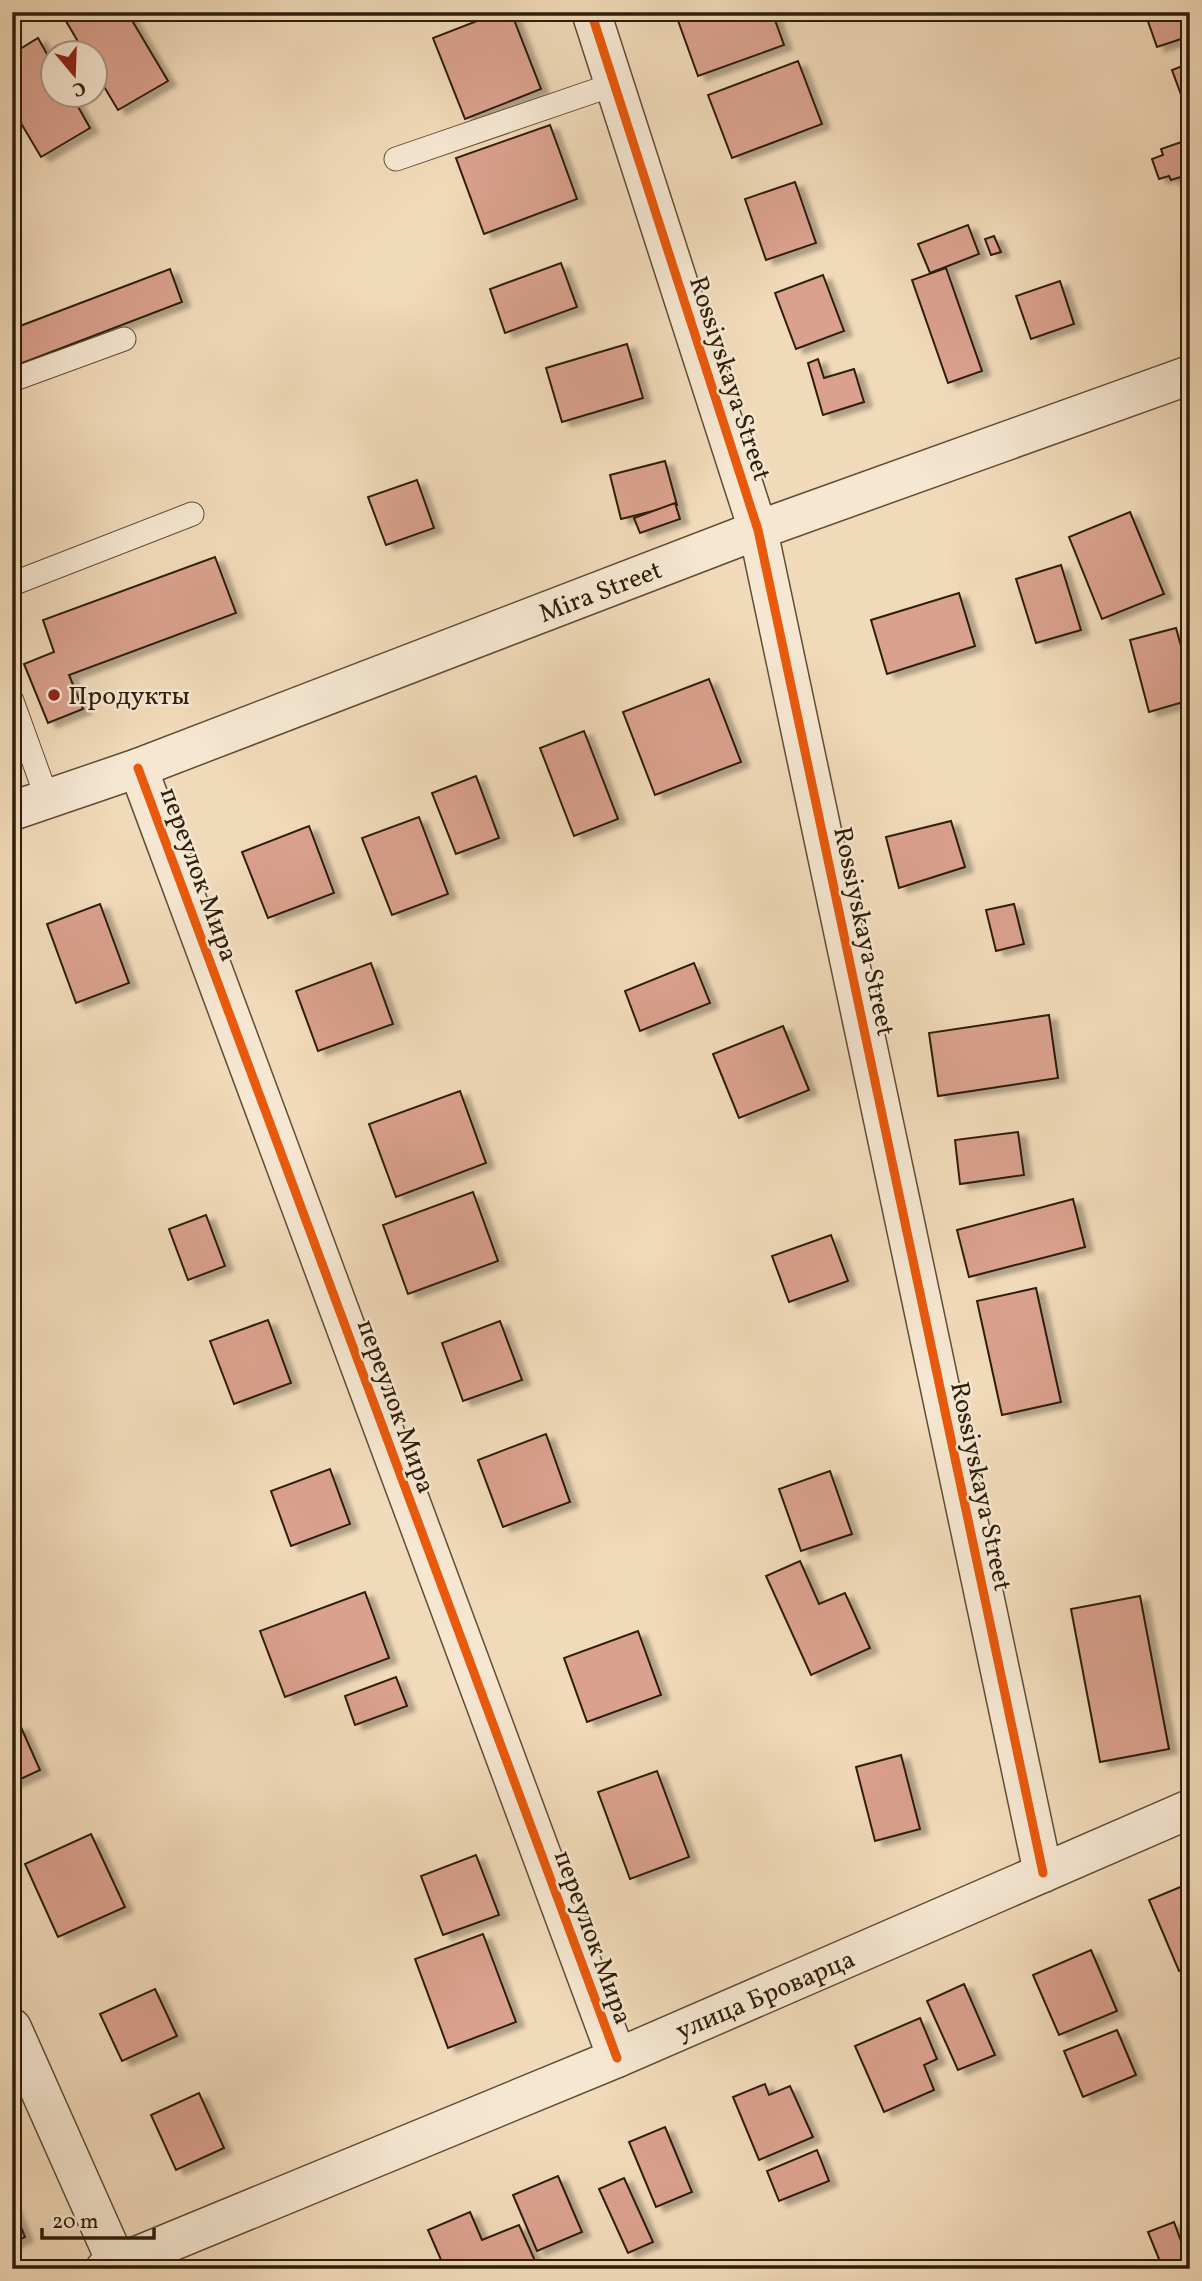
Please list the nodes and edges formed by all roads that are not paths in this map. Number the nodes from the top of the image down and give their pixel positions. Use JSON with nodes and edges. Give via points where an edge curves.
{"nodes":[{"id":1,"x":591,"y":12,"type":"edge"},
{"id":2,"x":615,"y":84,"type":"junction"},
{"id":3,"x":396,"y":159,"type":"dead end"},
{"id":4,"x":124,"y":339,"type":"dead end"},
{"id":5,"x":1190,"y":375,"type":"edge"},
{"id":6,"x":12,"y":380,"type":"edge"},
{"id":7,"x":192,"y":514,"type":"dead end"},
{"id":8,"x":758,"y":530,"type":"junction"},
{"id":9,"x":12,"y":584,"type":"edge"},
{"id":10,"x":12,"y":701,"type":"edge"},
{"id":11,"x":138,"y":768,"type":"junction"},
{"id":12,"x":47,"y":798,"type":"junction"},
{"id":13,"x":12,"y":811,"type":"edge"},
{"id":14,"x":1190,"y":1810,"type":"edge"},
{"id":15,"x":1043,"y":1873,"type":"junction"},
{"id":16,"x":12,"y":2028,"type":"edge"},
{"id":17,"x":617,"y":2058,"type":"junction"},
{"id":18,"x":114,"y":2267,"type":"edge"}],
"edges":[{"from":1,"to":2,"type":"street","name":"Rossiyskaya Street"},
{"from":2,"to":3,"type":"lane"},
{"from":2,"to":8,"type":"street","name":"Rossiyskaya Street"},
{"from":4,"to":6,"type":"lane"},
{"from":5,"to":8,"type":"street","name":"Mira Street"},
{"from":7,"to":9,"type":"lane"},
{"from":8,"to":11,"type":"street","name":"Mira Street"},
{"from":8,"to":15,"type":"street","name":"Rossiyskaya Street"},
{"from":10,"to":12,"type":"lane"},
{"from":11,"to":12,"type":"street","name":"Mira Street"},
{"from":11,"to":17,"type":"street","name":"переулок Мира"},
{"from":12,"to":13,"type":"street","name":"Mira Street"},
{"from":14,"to":15,"type":"street","name":"улица Броварца"},
{"from":15,"to":17,"type":"street","name":"улица Броварца"},
{"from":16,"to":18,"type":"street"},
{"from":17,"to":18,"type":"street","name":"улица Броварца"}]}
